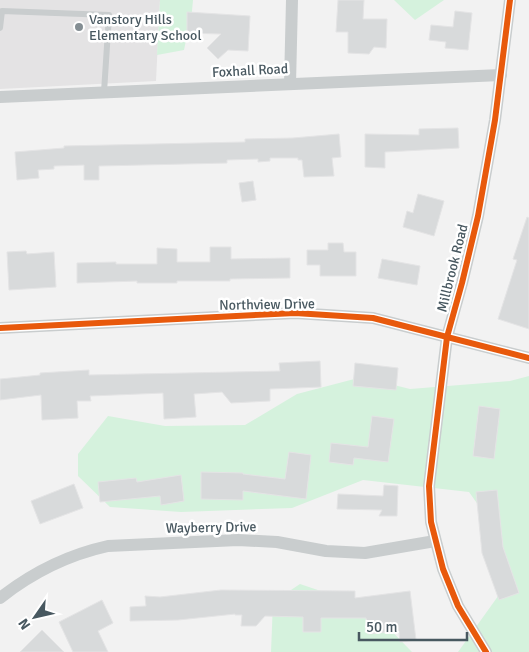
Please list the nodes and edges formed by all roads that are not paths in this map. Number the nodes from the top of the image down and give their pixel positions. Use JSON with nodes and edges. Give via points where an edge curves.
{"nodes":[{"id":1,"x":292,"y":0,"type":"edge"},
{"id":2,"x":510,"y":0,"type":"edge"},
{"id":3,"x":0,"y":28,"type":"edge"},
{"id":4,"x":501,"y":75,"type":"junction"},
{"id":5,"x":290,"y":84,"type":"junction"},
{"id":6,"x":104,"y":92,"type":"junction"},
{"id":7,"x":0,"y":97,"type":"edge"},
{"id":8,"x":0,"y":328,"type":"edge"},
{"id":9,"x":447,"y":337,"type":"junction"},
{"id":10,"x":529,"y":358,"type":"edge"},
{"id":11,"x":435,"y":541,"type":"junction"},
{"id":12,"x":0,"y":598,"type":"edge"},
{"id":13,"x":486,"y":652,"type":"edge"}],
"edges":[{"from":1,"to":5,"type":"street"},
{"from":2,"to":4,"type":"street","name":"Millbrook Road"},
{"from":3,"to":6,"type":"lane","via":[[2,10],[109,15]]},
{"from":4,"to":5,"type":"street","name":"Foxhall Road"},
{"from":4,"to":9,"type":"street","name":"Millbrook Road","via":[[478,216]]},
{"from":5,"to":6,"type":"street","name":"Foxhall Road"},
{"from":6,"to":7,"type":"street","name":"Foxhall Road"},
{"from":8,"to":9,"type":"street","name":"Northview Drive","via":[[295,313],[374,318]]},
{"from":9,"to":10,"type":"street","name":"Northview Drive"},
{"from":9,"to":11,"type":"street","name":"Millbrook Road","via":[[429,486]]},
{"from":11,"to":12,"type":"street","name":"Wayberry Drive","via":[[365,553],[238,540],[108,546],[61,559]]},
{"from":11,"to":13,"type":"street","name":"Millbrook Road","via":[[458,606]]}]}
